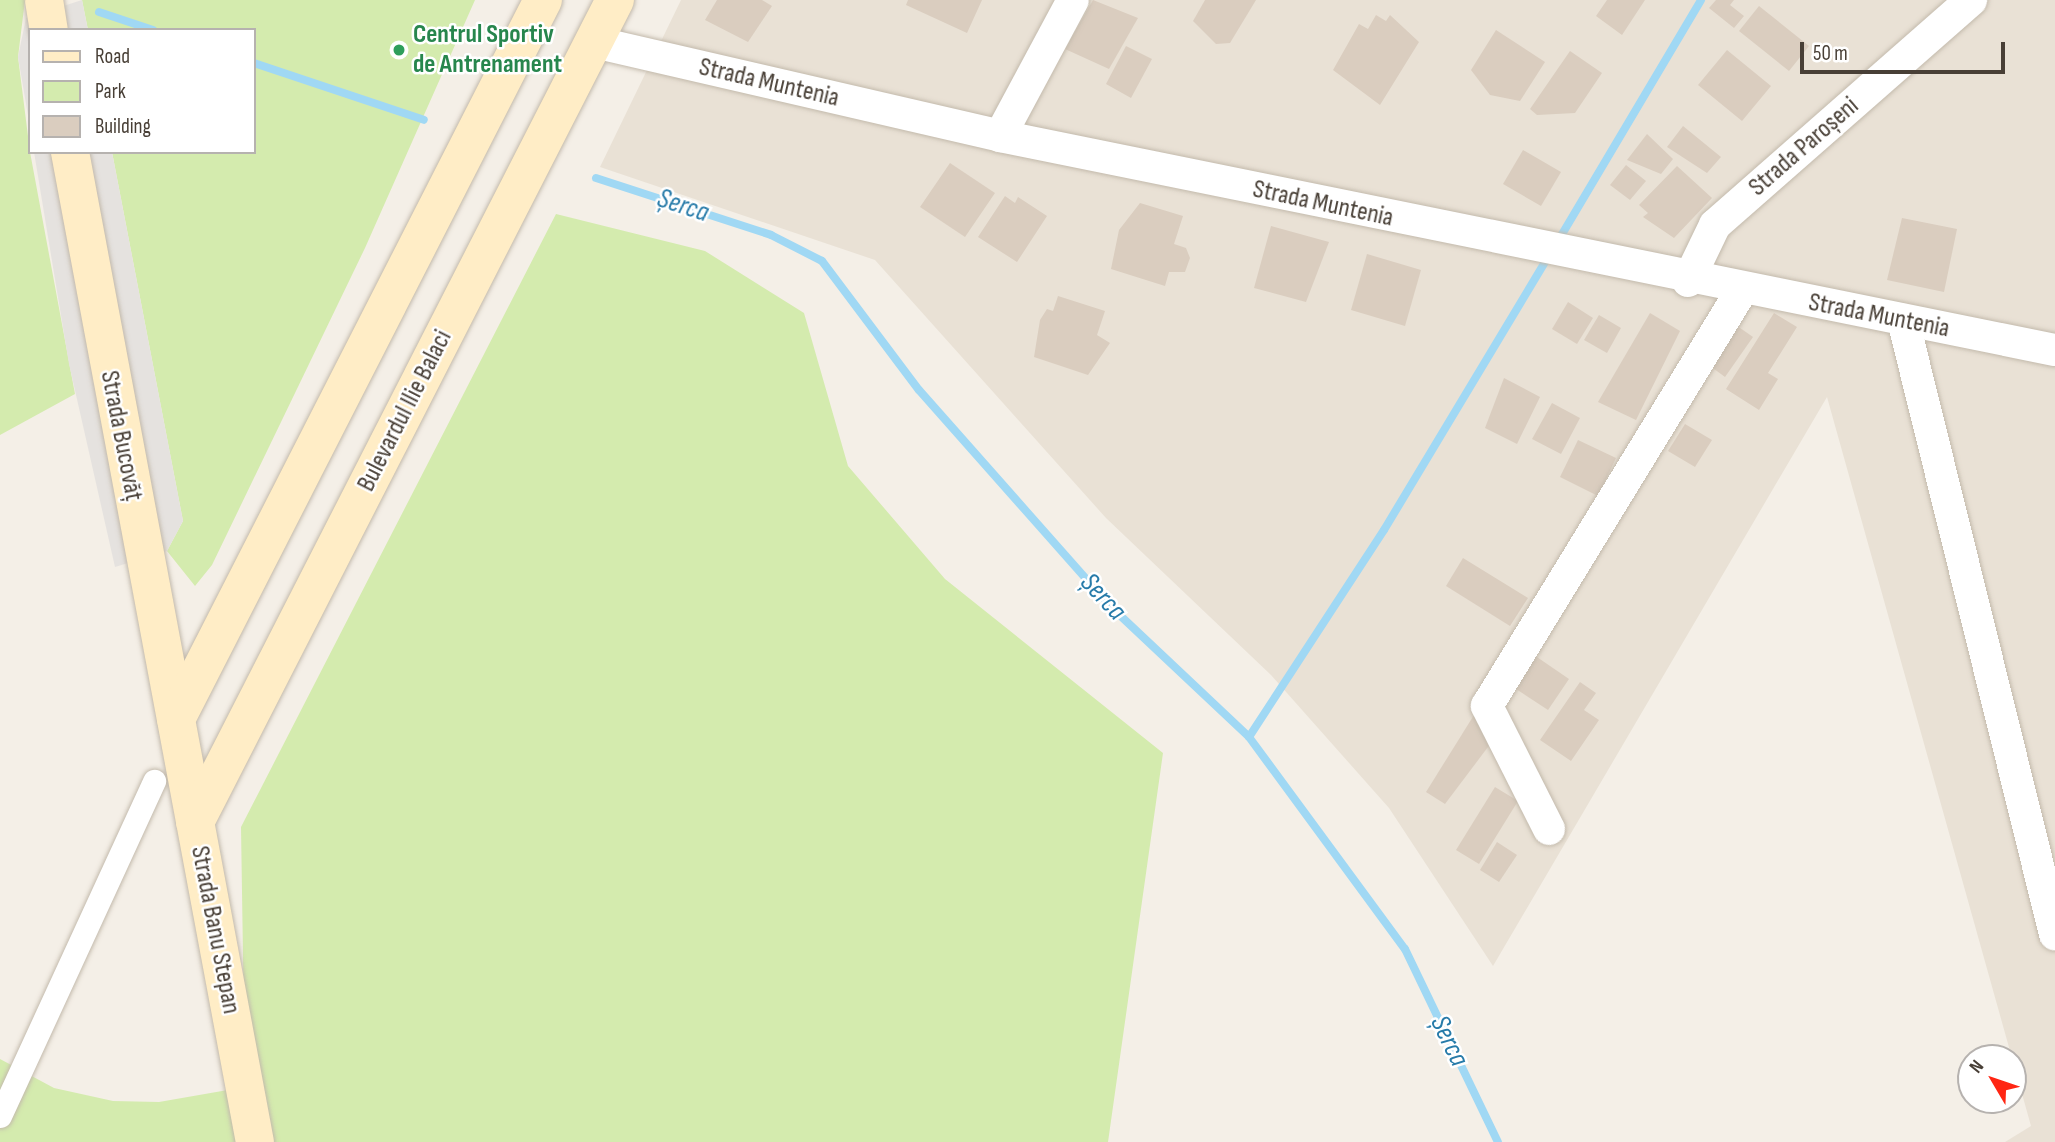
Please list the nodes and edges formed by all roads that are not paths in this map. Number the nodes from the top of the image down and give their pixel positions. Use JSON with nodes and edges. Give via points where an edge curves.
{"nodes":[{"id":1,"x":44,"y":0,"type":"edge"},
{"id":2,"x":543,"y":0,"type":"edge"},
{"id":3,"x":615,"y":0,"type":"edge"},
{"id":4,"x":1073,"y":0,"type":"edge"},
{"id":5,"x":1971,"y":0,"type":"edge"},
{"id":6,"x":49,"y":28,"type":"edge"},
{"id":7,"x":594,"y":42,"type":"junction"},
{"id":8,"x":1000,"y":136,"type":"junction"},
{"id":9,"x":70,"y":154,"type":"edge"},
{"id":10,"x":1688,"y":281,"type":"junction"},
{"id":11,"x":1742,"y":290,"type":"junction"},
{"id":12,"x":1903,"y":320,"type":"junction"},
{"id":13,"x":2055,"y":350,"type":"edge"},
{"id":14,"x":176,"y":719,"type":"junction"},
{"id":15,"x":155,"y":781,"type":"dead end"},
{"id":16,"x":195,"y":822,"type":"junction"},
{"id":17,"x":1549,"y":829,"type":"dead end"},
{"id":18,"x":2055,"y":934,"type":"edge"},
{"id":19,"x":0,"y":1115,"type":"edge"},
{"id":20,"x":255,"y":1142,"type":"edge"}],
"edges":[{"from":1,"to":6,"type":"main road"},
{"from":2,"to":14,"type":"main road"},
{"from":3,"to":7,"type":"main road","name":"Bulevardul Ilie Balaci"},
{"from":4,"to":8,"type":"street"},
{"from":5,"to":10,"type":"street","name":"Strada Paroșeni","via":[[1715,225]]},
{"from":7,"to":8,"type":"street","name":"Strada Muntenia"},
{"from":7,"to":16,"type":"main road","name":"Bulevardul Ilie Balaci"},
{"from":8,"to":10,"type":"street","name":"Strada Muntenia"},
{"from":9,"to":14,"type":"main road","name":"Strada Bucovăț"},
{"from":10,"to":11,"type":"street","name":"Strada Muntenia"},
{"from":11,"to":12,"type":"street","name":"Strada Muntenia"},
{"from":11,"to":17,"type":"street","via":[[1486,705]]},
{"from":12,"to":13,"type":"street","name":"Strada Muntenia"},
{"from":12,"to":18,"type":"street"},
{"from":14,"to":16,"type":"main road","name":"Strada Banu Stepan"},
{"from":15,"to":19,"type":"street"},
{"from":16,"to":20,"type":"main road","name":"Strada Banu Stepan"}]}
